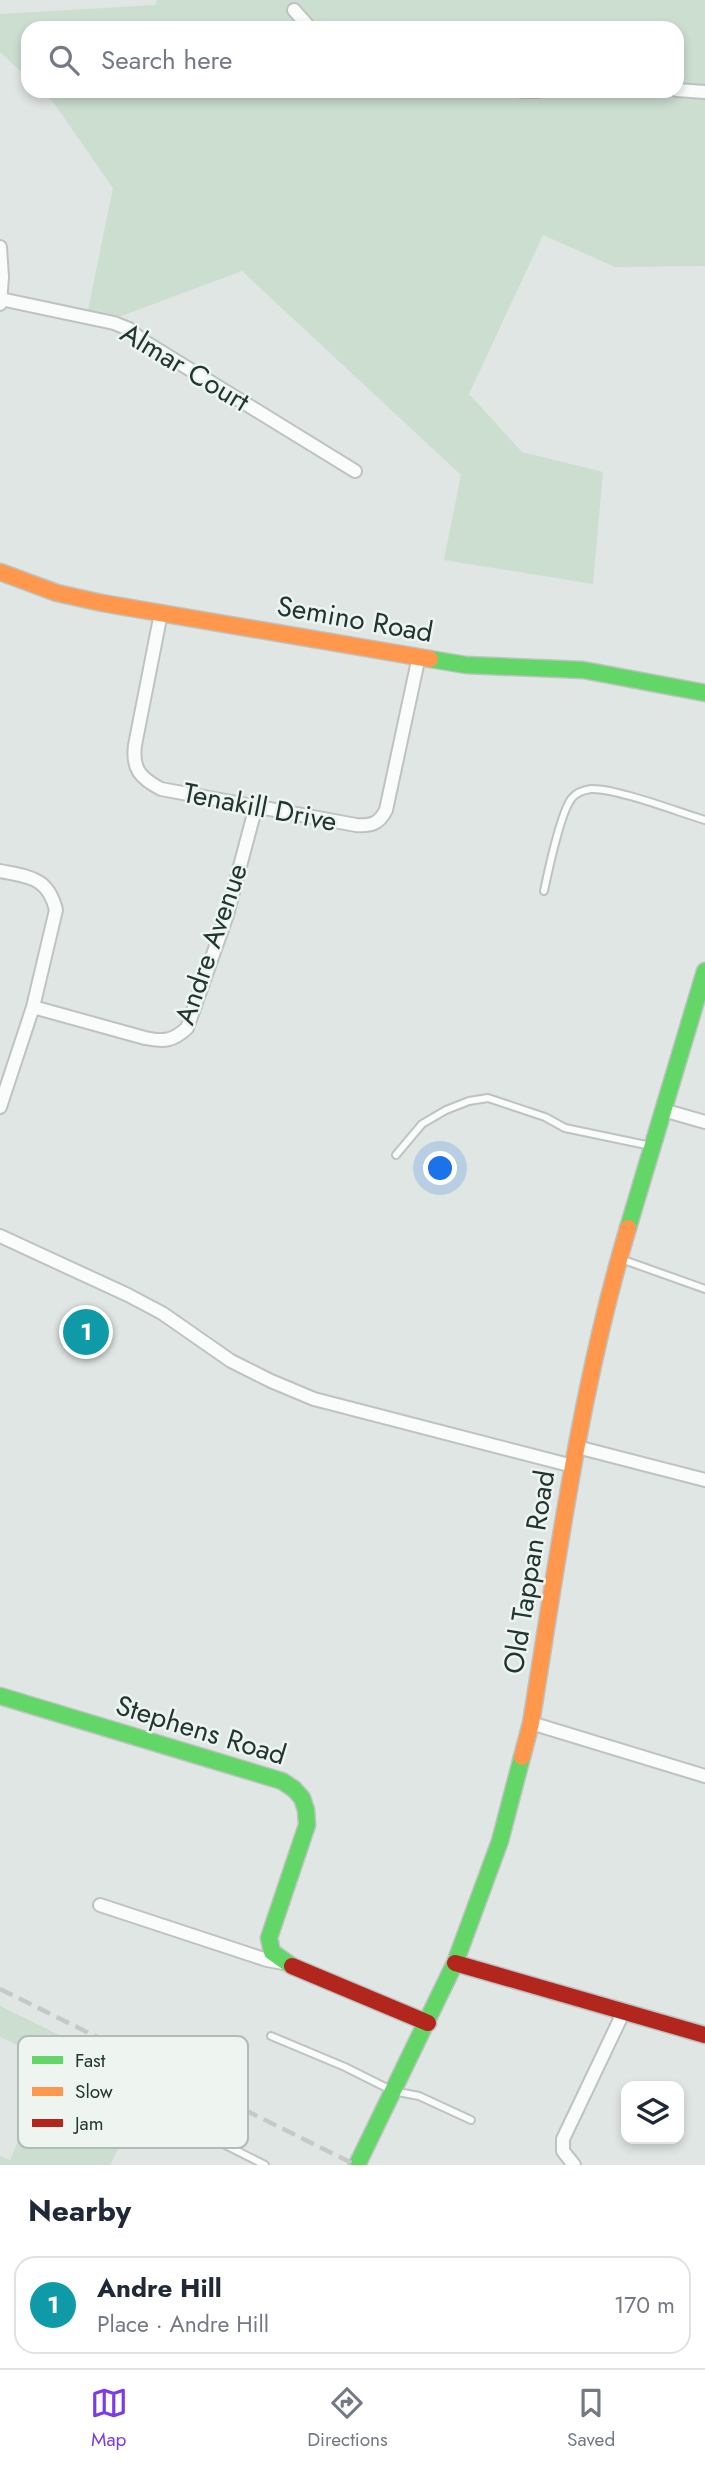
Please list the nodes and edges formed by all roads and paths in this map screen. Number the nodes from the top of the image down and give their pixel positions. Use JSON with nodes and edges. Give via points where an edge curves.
{"nodes":[{"id":1,"x":295,"y":10,"type":"dead end"},
{"id":2,"x":304,"y":21,"type":"edge"},
{"id":3,"x":684,"y":90,"type":"edge"},
{"id":4,"x":705,"y":92,"type":"edge"},
{"id":5,"x":0,"y":247,"type":"edge"},
{"id":6,"x":1,"y":301,"type":"edge"},
{"id":7,"x":355,"y":471,"type":"dead end"},
{"id":8,"x":0,"y":572,"type":"edge"},
{"id":9,"x":161,"y":613,"type":"junction"},
{"id":10,"x":419,"y":656,"type":"junction"},
{"id":11,"x":705,"y":693,"type":"edge"},
{"id":12,"x":256,"y":806,"type":"junction"},
{"id":13,"x":705,"y":820,"type":"edge"},
{"id":14,"x":0,"y":870,"type":"edge"},
{"id":15,"x":544,"y":891,"type":"dead end"},
{"id":16,"x":705,"y":971,"type":"edge"},
{"id":17,"x":33,"y":1007,"type":"junction"},
{"id":18,"x":0,"y":1107,"type":"edge"},
{"id":19,"x":663,"y":1110,"type":"junction"},
{"id":20,"x":705,"y":1122,"type":"edge"},
{"id":21,"x":653,"y":1146,"type":"junction"},
{"id":22,"x":396,"y":1155,"type":"dead end"},
{"id":23,"x":0,"y":1236,"type":"edge"},
{"id":24,"x":619,"y":1258,"type":"junction"},
{"id":25,"x":705,"y":1289,"type":"edge"},
{"id":26,"x":577,"y":1447,"type":"junction"},
{"id":27,"x":573,"y":1466,"type":"junction"},
{"id":28,"x":705,"y":1480,"type":"edge"},
{"id":29,"x":0,"y":1696,"type":"edge"},
{"id":30,"x":531,"y":1723,"type":"junction"},
{"id":31,"x":705,"y":1776,"type":"edge"},
{"id":32,"x":100,"y":1905,"type":"dead end"},
{"id":33,"x":285,"y":1963,"type":"junction"},
{"id":34,"x":456,"y":1963,"type":"junction"},
{"id":35,"x":624,"y":2011,"type":"junction"},
{"id":36,"x":428,"y":2023,"type":"junction"},
{"id":37,"x":705,"y":2035,"type":"edge"},
{"id":38,"x":271,"y":2036,"type":"dead end"},
{"id":39,"x":393,"y":2091,"type":"junction"},
{"id":40,"x":471,"y":2120,"type":"dead end"},
{"id":41,"x":231,"y":2148,"type":"edge"},
{"id":42,"x":265,"y":2165,"type":"edge"},
{"id":43,"x":357,"y":2165,"type":"edge"},
{"id":44,"x":574,"y":2165,"type":"edge"}],
"edges":[{"from":1,"to":2,"type":"street"},
{"from":3,"to":4,"type":"street"},
{"from":5,"to":6,"type":"street"},
{"from":6,"to":7,"type":"street","name":"Almar Court","via":[[129,329]]},
{"from":8,"to":9,"type":"street","name":"Semino Road","via":[[57,593]]},
{"from":9,"to":10,"type":"street","name":"Semino Road"},
{"from":9,"to":12,"type":"street","name":"Tenakill Drive","via":[[133,761],[139,773],[161,789]]},
{"from":10,"to":11,"type":"street","name":"Semino Road","via":[[466,665],[583,670]]},
{"from":10,"to":12,"type":"street","name":"Tenakill Drive","via":[[380,821],[356,825]]},
{"from":12,"to":17,"type":"street","name":"Andre Avenue","via":[[226,915],[181,1034],[159,1041]]},
{"from":13,"to":15,"type":"lane","via":[[608,791],[580,791],[570,799]]},
{"from":14,"to":17,"type":"street","via":[[37,879],[47,888],[56,910]]},
{"from":16,"to":19,"type":"street","name":"Old Tappan Road"},
{"from":17,"to":18,"type":"street"},
{"from":19,"to":20,"type":"street"},
{"from":19,"to":21,"type":"street","name":"Old Tappan Road"},
{"from":21,"to":22,"type":"lane","via":[[565,1128],[488,1098],[446,1110],[422,1124]]},
{"from":21,"to":24,"type":"street","name":"Old Tappan Road"},
{"from":23,"to":27,"type":"street","via":[[162,1313],[231,1362],[281,1386],[314,1399]]},
{"from":24,"to":25,"type":"lane"},
{"from":24,"to":26,"type":"street","name":"Old Tappan Road"},
{"from":26,"to":27,"type":"street","name":"Old Tappan Road"},
{"from":26,"to":28,"type":"street"},
{"from":27,"to":30,"type":"street","name":"Old Tappan Road"},
{"from":29,"to":33,"type":"street","name":"Stephens Road","via":[[297,1789],[308,1811],[307,1825],[269,1938],[272,1952]]},
{"from":30,"to":31,"type":"street"},
{"from":30,"to":34,"type":"street","name":"Old Tappan Road","via":[[500,1842]]},
{"from":32,"to":33,"type":"street"},
{"from":33,"to":36,"type":"street"},
{"from":34,"to":35,"type":"street"},
{"from":34,"to":36,"type":"street","name":"Old Tappan Road"},
{"from":35,"to":37,"type":"street"},
{"from":35,"to":44,"type":"street","via":[[563,2139],[563,2151]]},
{"from":36,"to":39,"type":"street","name":"Old Tappan Road"},
{"from":38,"to":39,"type":"lane"},
{"from":39,"to":40,"type":"lane","via":[[419,2096]]},
{"from":39,"to":43,"type":"street","name":"Old Tappan Road"},
{"from":41,"to":42,"type":"lane"}]}
